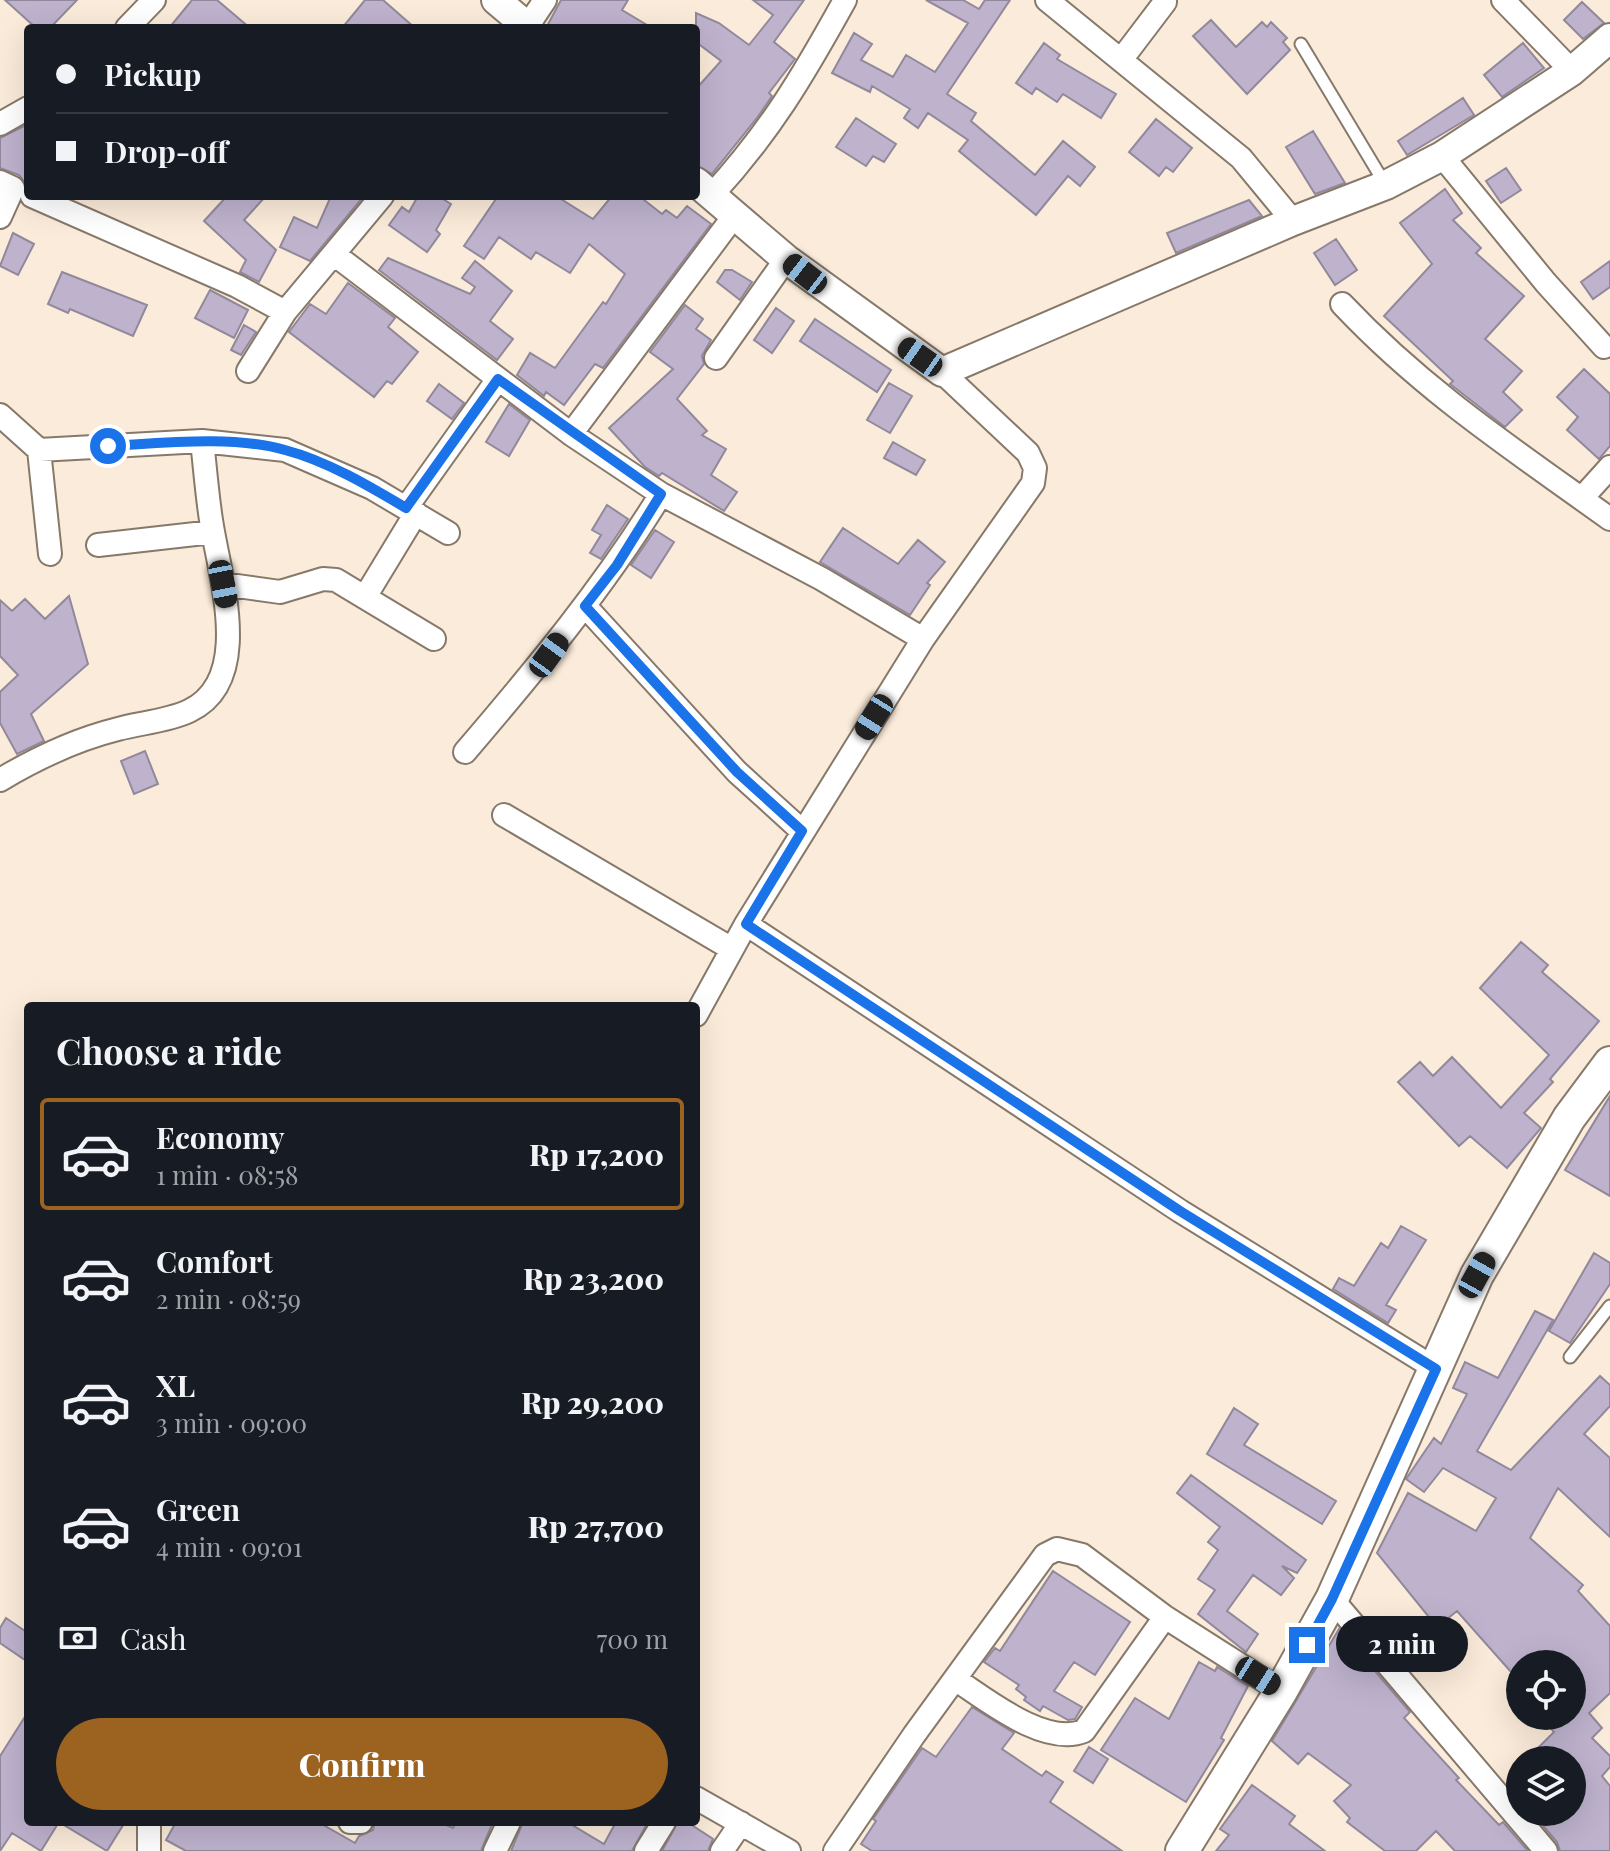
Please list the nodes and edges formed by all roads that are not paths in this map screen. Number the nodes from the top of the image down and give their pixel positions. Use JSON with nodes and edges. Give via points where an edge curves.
{"nodes":[{"id":1,"x":154,"y":0,"type":"edge"},
{"id":2,"x":496,"y":0,"type":"edge"},
{"id":3,"x":545,"y":0,"type":"edge"},
{"id":4,"x":845,"y":0,"type":"edge"},
{"id":5,"x":1503,"y":0,"type":"edge"},
{"id":6,"x":1165,"y":2,"type":"edge"},
{"id":7,"x":1061,"y":4,"type":"edge"},
{"id":8,"x":131,"y":24,"type":"edge"},
{"id":9,"x":521,"y":24,"type":"edge"},
{"id":10,"x":525,"y":24,"type":"edge"},
{"id":11,"x":1610,"y":38,"type":"edge"},
{"id":12,"x":1301,"y":44,"type":"dead end"},
{"id":13,"x":1121,"y":60,"type":"junction"},
{"id":14,"x":1572,"y":71,"type":"junction"},
{"id":15,"x":24,"y":110,"type":"edge"},
{"id":16,"x":0,"y":124,"type":"edge"},
{"id":17,"x":1442,"y":156,"type":"junction"},
{"id":18,"x":1386,"y":185,"type":"junction"},
{"id":19,"x":704,"y":189,"type":"edge"},
{"id":20,"x":18,"y":190,"type":"edge"},
{"id":21,"x":41,"y":200,"type":"edge"},
{"id":22,"x":379,"y":200,"type":"edge"},
{"id":23,"x":734,"y":216,"type":"junction"},
{"id":24,"x":0,"y":217,"type":"edge"},
{"id":25,"x":1293,"y":221,"type":"junction"},
{"id":26,"x":335,"y":255,"type":"junction"},
{"id":27,"x":786,"y":259,"type":"junction"},
{"id":28,"x":1342,"y":304,"type":"dead end"},
{"id":29,"x":285,"y":312,"type":"junction"},
{"id":30,"x":1604,"y":347,"type":"dead end"},
{"id":31,"x":716,"y":358,"type":"dead end"},
{"id":32,"x":248,"y":371,"type":"dead end"},
{"id":33,"x":942,"y":372,"type":"junction"},
{"id":34,"x":498,"y":379,"type":"junction"},
{"id":35,"x":0,"y":415,"type":"edge"},
{"id":36,"x":571,"y":434,"type":"junction"},
{"id":37,"x":202,"y":441,"type":"junction"},
{"id":38,"x":39,"y":450,"type":"junction"},
{"id":39,"x":1610,"y":467,"type":"edge"},
{"id":40,"x":661,"y":494,"type":"junction"},
{"id":41,"x":1582,"y":498,"type":"junction"},
{"id":42,"x":411,"y":511,"type":"junction"},
{"id":43,"x":1610,"y":519,"type":"edge"},
{"id":44,"x":213,"y":532,"type":"junction"},
{"id":45,"x":448,"y":533,"type":"dead end"},
{"id":46,"x":98,"y":545,"type":"dead end"},
{"id":47,"x":50,"y":554,"type":"dead end"},
{"id":48,"x":223,"y":584,"type":"junction"},
{"id":49,"x":365,"y":597,"type":"junction"},
{"id":50,"x":585,"y":606,"type":"junction"},
{"id":51,"x":434,"y":639,"type":"dead end"},
{"id":52,"x":923,"y":639,"type":"junction"},
{"id":53,"x":465,"y":752,"type":"dead end"},
{"id":54,"x":0,"y":780,"type":"edge"},
{"id":55,"x":504,"y":815,"type":"dead end"},
{"id":56,"x":802,"y":831,"type":"junction"},
{"id":57,"x":746,"y":924,"type":"junction"},
{"id":58,"x":732,"y":949,"type":"junction"},
{"id":59,"x":700,"y":1008,"type":"edge"},
{"id":60,"x":1610,"y":1063,"type":"edge"},
{"id":61,"x":1610,"y":1306,"type":"edge"},
{"id":62,"x":1570,"y":1357,"type":"dead end"},
{"id":63,"x":1436,"y":1369,"type":"junction"},
{"id":64,"x":1332,"y":1599,"type":"junction"},
{"id":65,"x":1165,"y":1617,"type":"junction"},
{"id":66,"x":955,"y":1679,"type":"junction"},
{"id":67,"x":1281,"y":1691,"type":"junction"},
{"id":68,"x":700,"y":1800,"type":"edge"},
{"id":69,"x":741,"y":1823,"type":"junction"},
{"id":70,"x":149,"y":1826,"type":"edge"},
{"id":71,"x":507,"y":1826,"type":"edge"},
{"id":72,"x":662,"y":1826,"type":"edge"},
{"id":73,"x":149,"y":1851,"type":"edge"},
{"id":74,"x":495,"y":1851,"type":"edge"},
{"id":75,"x":646,"y":1851,"type":"edge"},
{"id":76,"x":722,"y":1851,"type":"edge"},
{"id":77,"x":789,"y":1851,"type":"edge"},
{"id":78,"x":835,"y":1851,"type":"edge"},
{"id":79,"x":1182,"y":1851,"type":"edge"},
{"id":80,"x":1546,"y":1851,"type":"edge"}],
"edges":[{"from":1,"to":8,"type":"street"},
{"from":2,"to":9,"type":"street"},
{"from":3,"to":10,"type":"street"},
{"from":4,"to":19,"type":"street","via":[[788,102],[747,157]]},
{"from":5,"to":14,"type":"street"},
{"from":6,"to":13,"type":"street"},
{"from":7,"to":13,"type":"street"},
{"from":11,"to":14,"type":"street"},
{"from":12,"to":18,"type":"lane"},
{"from":13,"to":25,"type":"street","via":[[1241,158]]},
{"from":14,"to":17,"type":"street"},
{"from":15,"to":16,"type":"street"},
{"from":17,"to":18,"type":"street"},
{"from":17,"to":30,"type":"street"},
{"from":18,"to":25,"type":"street"},
{"from":19,"to":23,"type":"street"},
{"from":20,"to":24,"type":"street"},
{"from":21,"to":29,"type":"street"},
{"from":22,"to":26,"type":"street"},
{"from":23,"to":27,"type":"street"},
{"from":23,"to":36,"type":"street"},
{"from":25,"to":33,"type":"street"},
{"from":26,"to":29,"type":"street"},
{"from":26,"to":34,"type":"street"},
{"from":27,"to":31,"type":"street"},
{"from":27,"to":33,"type":"street"},
{"from":28,"to":41,"type":"street","via":[[1469,420]]},
{"from":29,"to":32,"type":"street"},
{"from":33,"to":52,"type":"street","via":[[1028,453],[1035,468],[1022,500]]},
{"from":34,"to":36,"type":"street"},
{"from":34,"to":42,"type":"street"},
{"from":35,"to":38,"type":"street"},
{"from":36,"to":40,"type":"street"},
{"from":37,"to":38,"type":"street"},
{"from":37,"to":42,"type":"street","via":[[285,450]]},
{"from":37,"to":44,"type":"street"},
{"from":38,"to":47,"type":"street"},
{"from":39,"to":41,"type":"street"},
{"from":40,"to":50,"type":"street"},
{"from":40,"to":52,"type":"street"},
{"from":41,"to":43,"type":"street"},
{"from":42,"to":45,"type":"street"},
{"from":42,"to":49,"type":"street"},
{"from":44,"to":46,"type":"street"},
{"from":44,"to":48,"type":"street"},
{"from":48,"to":49,"type":"street","via":[[280,592],[336,580]]},
{"from":48,"to":54,"type":"street","via":[[228,607],[224,663],[214,694],[188,712],[113,730]]},
{"from":49,"to":51,"type":"street"},
{"from":50,"to":53,"type":"street"},
{"from":50,"to":56,"type":"street","via":[[737,772]]},
{"from":52,"to":56,"type":"street"},
{"from":55,"to":58,"type":"street"},
{"from":56,"to":57,"type":"street"},
{"from":57,"to":58,"type":"street"},
{"from":57,"to":63,"type":"street","via":[[1180,1211]]},
{"from":58,"to":59,"type":"street"},
{"from":60,"to":63,"type":"main road","via":[[1530,1180],[1477,1275]]},
{"from":61,"to":62,"type":"lane"},
{"from":63,"to":64,"type":"main road"},
{"from":64,"to":67,"type":"main road"},
{"from":64,"to":80,"type":"street"},
{"from":65,"to":66,"type":"street","via":[[1084,1731],[1068,1738],[1033,1726]]},
{"from":65,"to":66,"type":"street","via":[[1082,1555],[1057,1549],[1045,1555]]},
{"from":65,"to":67,"type":"street"},
{"from":66,"to":78,"type":"street"},
{"from":67,"to":79,"type":"main road"},
{"from":68,"to":69,"type":"street"},
{"from":69,"to":76,"type":"street"},
{"from":69,"to":77,"type":"street"},
{"from":70,"to":73,"type":"street"},
{"from":71,"to":74,"type":"street"},
{"from":72,"to":75,"type":"street"}]}
